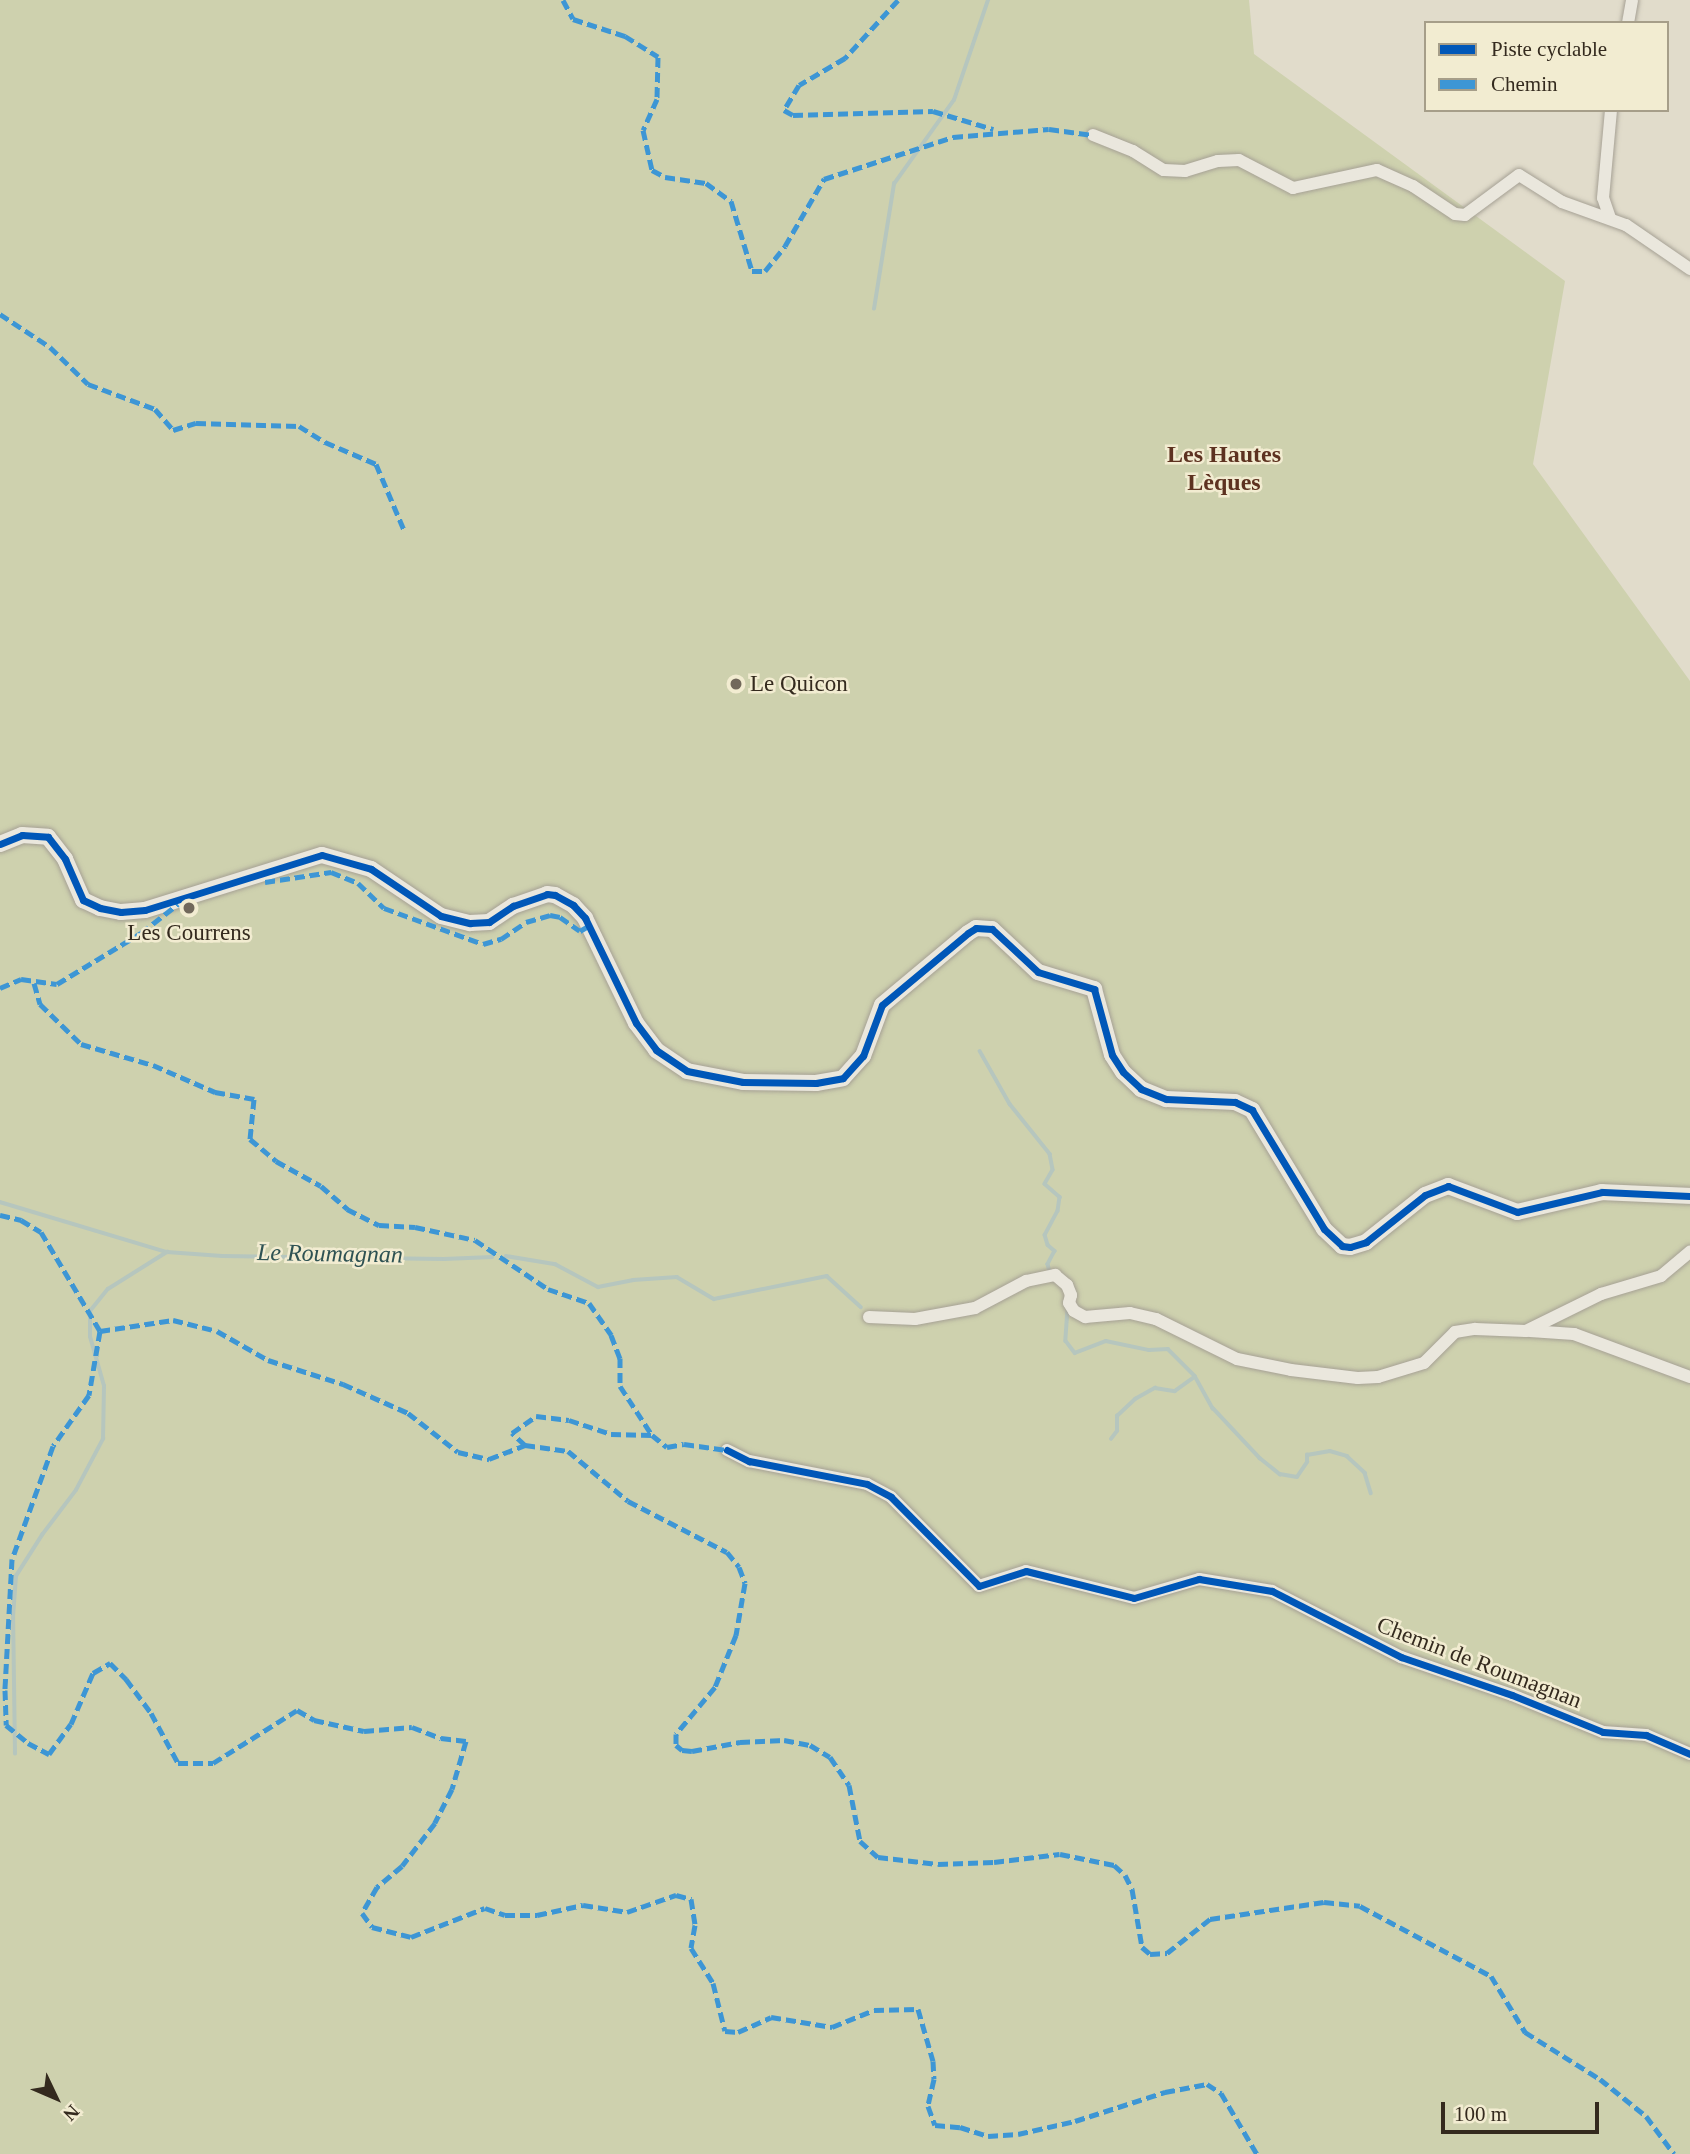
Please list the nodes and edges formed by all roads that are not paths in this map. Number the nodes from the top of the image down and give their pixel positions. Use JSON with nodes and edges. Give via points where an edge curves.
{"nodes":[{"id":1,"x":1632,"y":0,"type":"edge"},
{"id":2,"x":1628,"y":21,"type":"edge"},
{"id":3,"x":1611,"y":112,"type":"edge"},
{"id":4,"x":1093,"y":135,"type":"dead end"},
{"id":5,"x":1610,"y":218,"type":"junction"},
{"id":6,"x":1690,"y":269,"type":"edge"},
{"id":7,"x":0,"y":844,"type":"edge"},
{"id":8,"x":1690,"y":1196,"type":"edge"},
{"id":9,"x":1690,"y":1252,"type":"edge"},
{"id":10,"x":869,"y":1317,"type":"dead end"},
{"id":11,"x":1526,"y":1331,"type":"junction"},
{"id":12,"x":1690,"y":1377,"type":"edge"},
{"id":13,"x":727,"y":1450,"type":"dead end"},
{"id":14,"x":1690,"y":1754,"type":"edge"}],
"edges":[{"from":1,"to":2,"type":"street"},
{"from":3,"to":5,"type":"street","via":[[1603,198]]},
{"from":4,"to":5,"type":"street","via":[[1164,170],[1185,171],[1239,160],[1293,188],[1377,170],[1413,186],[1455,214],[1465,215],[1519,175],[1562,202]]},
{"from":5,"to":6,"type":"street"},
{"from":7,"to":8,"type":"street","via":[[22,835],[48,837],[65,859],[83,900],[121,912],[145,910],[322,855],[371,869],[441,916],[470,923],[489,922],[513,906],[555,895],[586,918],[636,1023],[656,1049],[687,1071],[743,1082],[816,1083],[843,1078],[863,1056],[882,1005],[968,933],[976,928],[992,929],[1038,972],[1094,989],[1112,1055],[1142,1089],[1166,1099],[1236,1102],[1252,1110],[1324,1229],[1342,1246],[1366,1242],[1425,1195],[1448,1186],[1517,1212],[1602,1192]]},
{"from":9,"to":11,"type":"street","via":[[1661,1276],[1601,1294]]},
{"from":10,"to":11,"type":"street","via":[[915,1319],[975,1308],[1026,1281],[1055,1275],[1066,1285],[1074,1311],[1084,1317],[1130,1313],[1156,1320],[1237,1359],[1358,1378],[1401,1372],[1424,1363],[1455,1332]]},
{"from":11,"to":12,"type":"street","via":[[1574,1334]]},
{"from":13,"to":14,"type":"street","name":"Chemin de Roumagnan","via":[[748,1461],[813,1471],[875,1488],[891,1497],[979,1586],[1026,1571],[1135,1598],[1199,1579],[1272,1591],[1401,1657],[1603,1732],[1646,1735]]}]}
